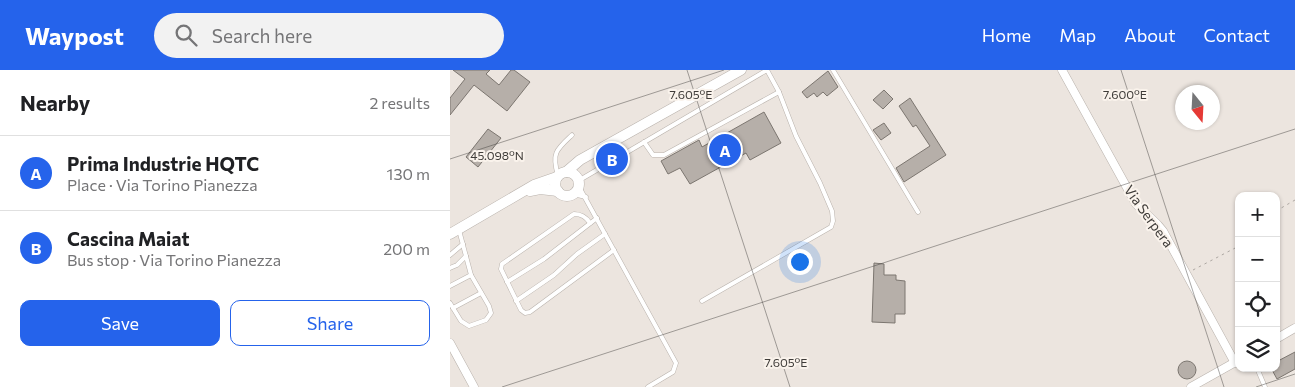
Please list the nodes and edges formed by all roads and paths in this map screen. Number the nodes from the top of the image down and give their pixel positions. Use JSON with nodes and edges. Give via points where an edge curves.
{"nodes":[{"id":1,"x":741,"y":70,"type":"edge"},
{"id":2,"x":767,"y":70,"type":"edge"},
{"id":3,"x":833,"y":70,"type":"edge"},
{"id":4,"x":1062,"y":70,"type":"edge"},
{"id":5,"x":779,"y":92,"type":"junction"},
{"id":6,"x":572,"y":135,"type":"dead end"},
{"id":7,"x":644,"y":142,"type":"junction"},
{"id":8,"x":588,"y":156,"type":"junction"},
{"id":9,"x":561,"y":174,"type":"junction"},
{"id":10,"x":577,"y":185,"type":"junction"},
{"id":11,"x":526,"y":191,"type":"junction"},
{"id":12,"x":558,"y":191,"type":"junction"},
{"id":13,"x":586,"y":197,"type":"junction"},
{"id":14,"x":1295,"y":200,"type":"edge"},
{"id":15,"x":1280,"y":209,"type":"edge"},
{"id":16,"x":918,"y":212,"type":"dead end"},
{"id":17,"x":597,"y":218,"type":"junction"},
{"id":18,"x":590,"y":223,"type":"junction"},
{"id":19,"x":454,"y":232,"type":"edge"},
{"id":20,"x":605,"y":234,"type":"junction"},
{"id":21,"x":463,"y":244,"type":"junction"},
{"id":22,"x":1235,"y":248,"type":"edge"},
{"id":23,"x":614,"y":250,"type":"junction"},
{"id":24,"x":450,"y":255,"type":"edge"},
{"id":25,"x":466,"y":256,"type":"junction"},
{"id":26,"x":450,"y":268,"type":"edge"},
{"id":27,"x":1186,"y":273,"type":"junction"},
{"id":28,"x":471,"y":275,"type":"junction"},
{"id":29,"x":507,"y":282,"type":"junction"},
{"id":30,"x":450,"y":286,"type":"edge"},
{"id":31,"x":481,"y":292,"type":"junction"},
{"id":32,"x":516,"y":301,"type":"junction"},
{"id":33,"x":702,"y":301,"type":"dead end"},
{"id":34,"x":450,"y":303,"type":"edge"},
{"id":35,"x":453,"y":308,"type":"junction"},
{"id":36,"x":1295,"y":328,"type":"edge"},
{"id":37,"x":1280,"y":337,"type":"edge"},
{"id":38,"x":450,"y":343,"type":"edge"},
{"id":39,"x":1235,"y":358,"type":"edge"},
{"id":40,"x":1235,"y":362,"type":"edge"},
{"id":41,"x":1259,"y":372,"type":"edge"},
{"id":42,"x":474,"y":387,"type":"edge"},
{"id":43,"x":648,"y":387,"type":"edge"},
{"id":44,"x":1191,"y":387,"type":"edge"},
{"id":45,"x":1265,"y":387,"type":"edge"}],
"edges":[{"from":1,"to":8,"type":"main road"},
{"from":2,"to":5,"type":"lane"},
{"from":2,"to":7,"type":"lane"},
{"from":3,"to":16,"type":"lane"},
{"from":4,"to":27,"type":"street","name":"Via Serpera","via":[[1136,204],[1163,231]]},
{"from":5,"to":7,"type":"lane","via":[[664,155],[653,155]]},
{"from":5,"to":33,"type":"lane","via":[[796,136],[832,210],[831,227]]},
{"from":6,"to":9,"type":"lane","via":[[555,154],[555,164]]},
{"from":7,"to":10,"type":"lane"},
{"from":8,"to":9,"type":"main road"},
{"from":8,"to":10,"type":"main road"},
{"from":9,"to":10,"type":"main road","via":[[573,174]]},
{"from":9,"to":11,"type":"main road"},
{"from":9,"to":12,"type":"main road","via":[[555,184]]},
{"from":10,"to":12,"type":"main road","via":[[565,195]]},
{"from":10,"to":13,"type":"lane"},
{"from":10,"to":13,"type":"lane"},
{"from":11,"to":12,"type":"main road"},
{"from":11,"to":19,"type":"main road"},
{"from":13,"to":17,"type":"lane"},
{"from":14,"to":15,"type":"path"},
{"from":17,"to":18,"type":"lane"},
{"from":17,"to":20,"type":"lane"},
{"from":18,"to":29,"type":"lane","via":[[544,259]]},
{"from":18,"to":29,"type":"lane","via":[[580,214],[574,214],[502,264]]},
{"from":19,"to":21,"type":"lane"},
{"from":20,"to":23,"type":"lane"},
{"from":20,"to":32,"type":"lane"},
{"from":21,"to":24,"type":"lane"},
{"from":21,"to":25,"type":"lane"},
{"from":22,"to":27,"type":"path"},
{"from":23,"to":32,"type":"lane","via":[[530,312],[521,310]]},
{"from":23,"to":43,"type":"lane","via":[[676,363],[673,372]]},
{"from":25,"to":26,"type":"lane"},
{"from":25,"to":28,"type":"lane"},
{"from":27,"to":39,"type":"street","name":"Via Serpera"},
{"from":28,"to":30,"type":"lane"},
{"from":28,"to":31,"type":"lane"},
{"from":29,"to":32,"type":"lane"},
{"from":31,"to":35,"type":"lane"},
{"from":31,"to":35,"type":"lane","via":[[490,306],[491,314],[486,320],[469,326],[460,321]]},
{"from":34,"to":35,"type":"lane"},
{"from":36,"to":37,"type":"street"},
{"from":38,"to":42,"type":"street"},
{"from":40,"to":44,"type":"street"},
{"from":41,"to":45,"type":"lane"}]}
